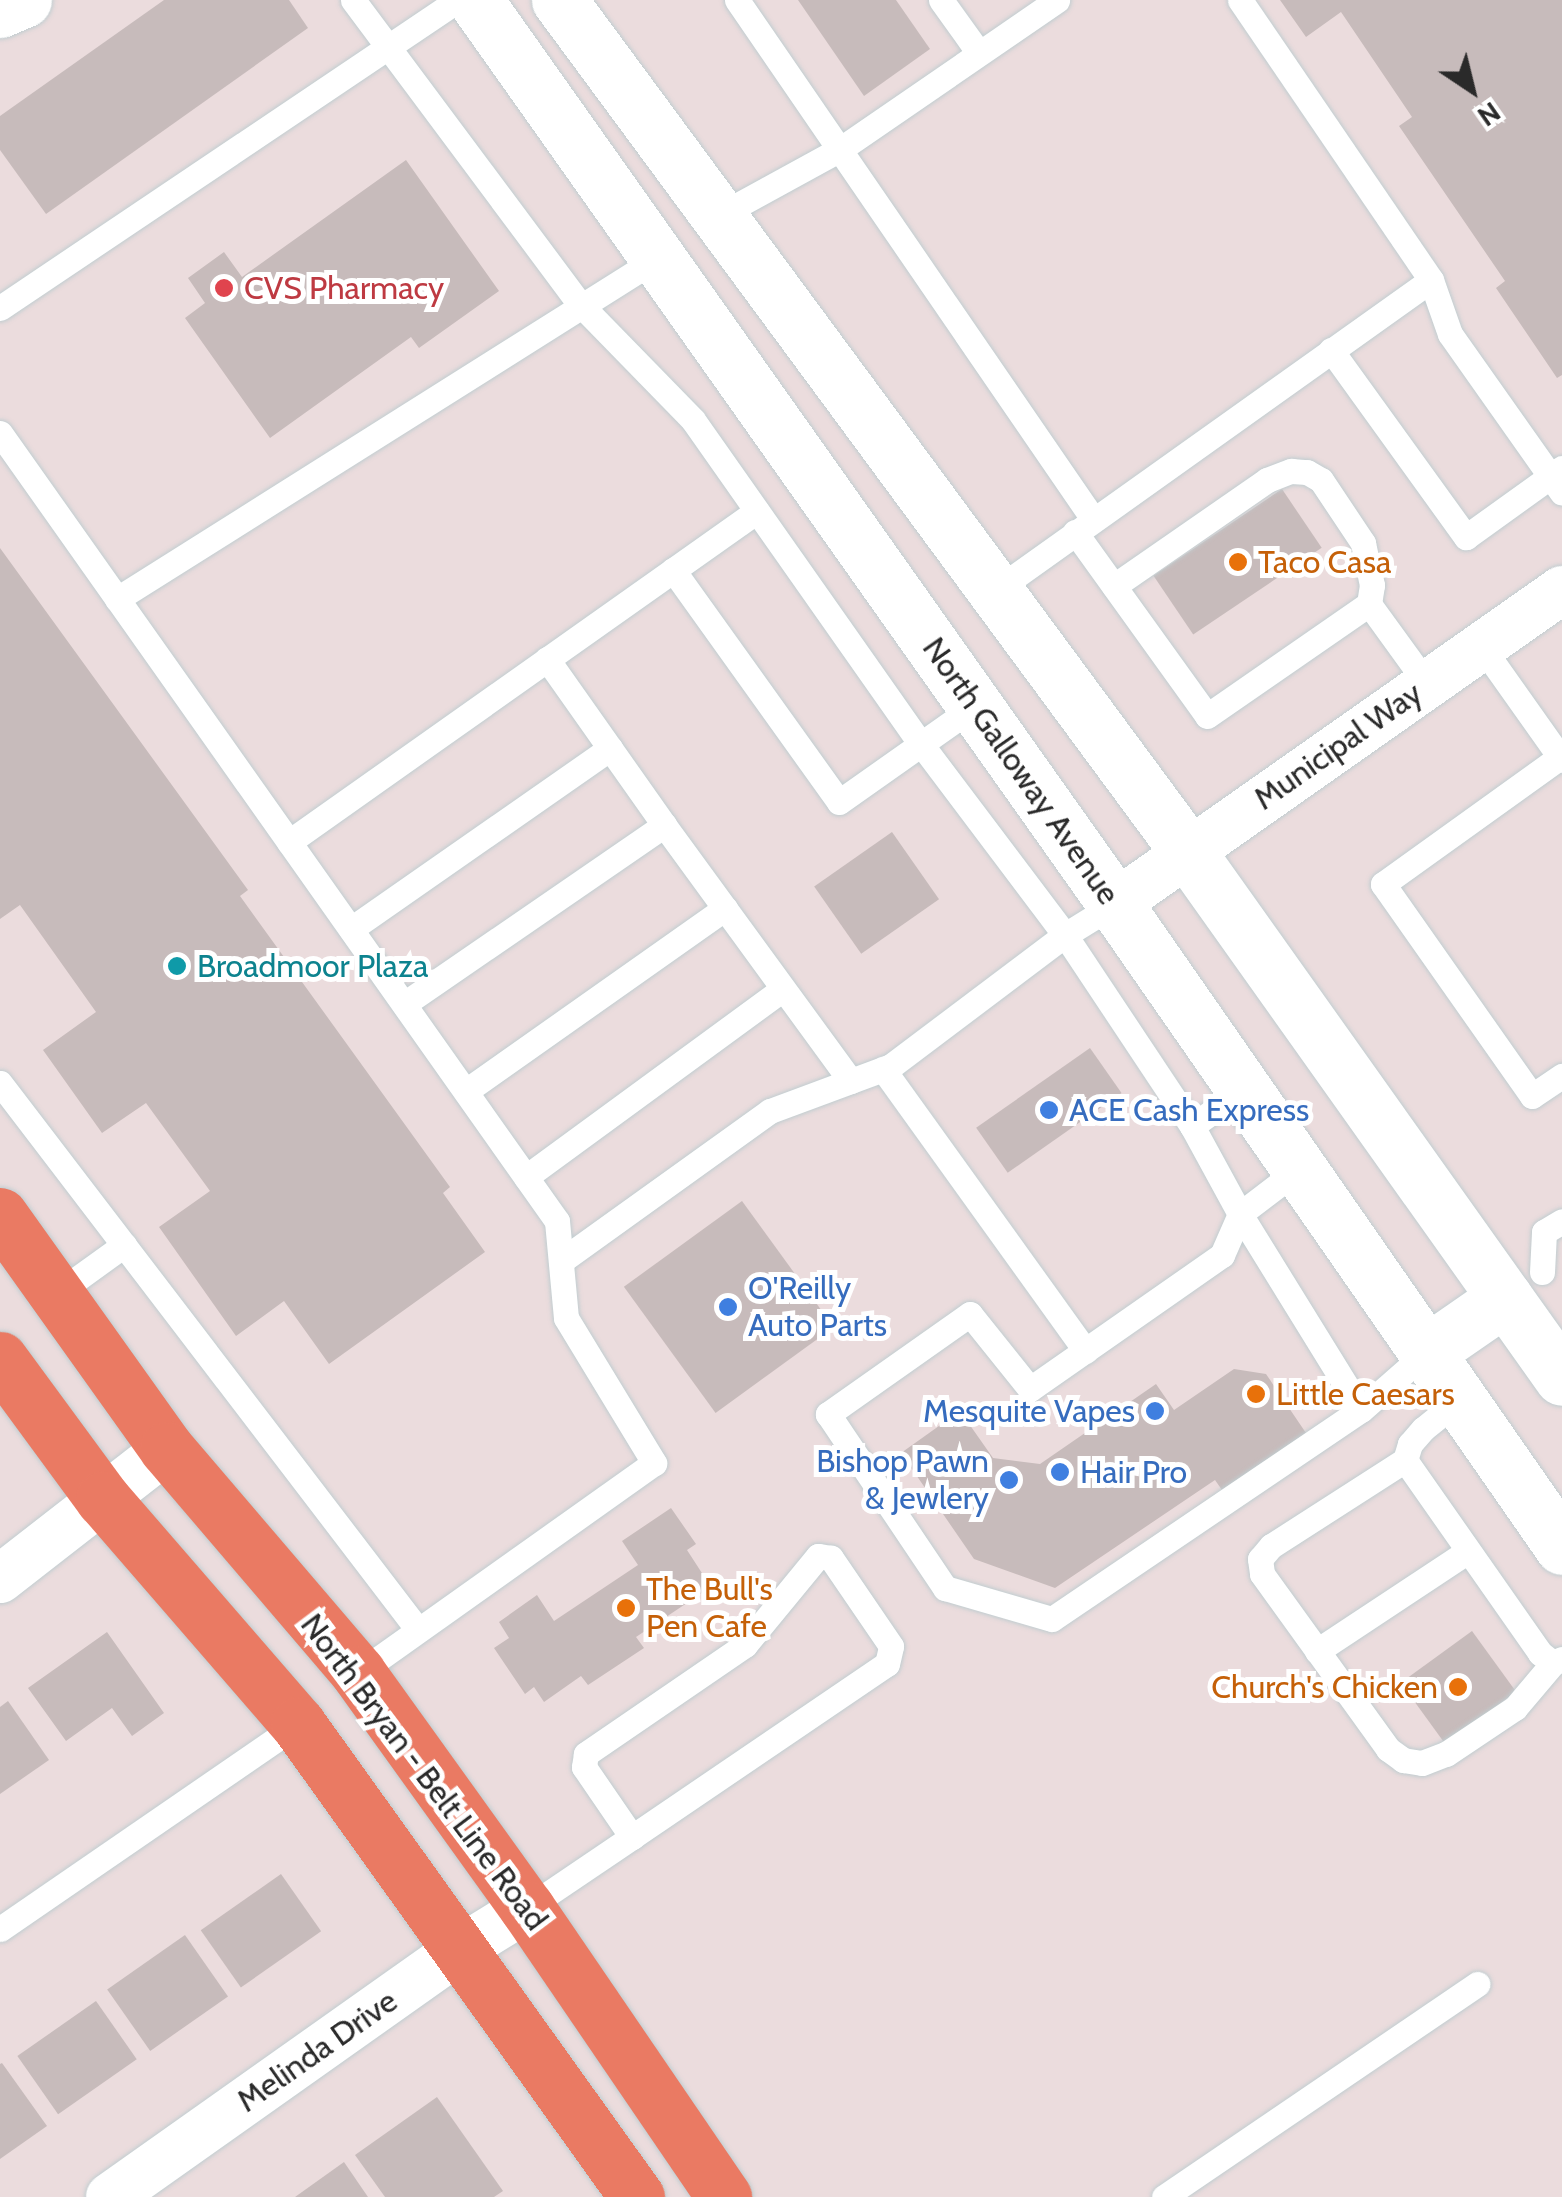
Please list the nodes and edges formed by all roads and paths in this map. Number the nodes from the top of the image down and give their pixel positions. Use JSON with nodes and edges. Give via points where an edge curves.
{"nodes":[{"id":1,"x":24,"y":0,"type":"edge"},
{"id":2,"x":353,"y":0,"type":"edge"},
{"id":3,"x":458,"y":0,"type":"edge"},
{"id":4,"x":474,"y":0,"type":"edge"},
{"id":5,"x":558,"y":0,"type":"edge"},
{"id":6,"x":737,"y":0,"type":"edge"},
{"id":7,"x":941,"y":0,"type":"edge"},
{"id":8,"x":1057,"y":0,"type":"edge"},
{"id":9,"x":1240,"y":0,"type":"edge"},
{"id":10,"x":0,"y":10,"type":"edge"},
{"id":11,"x":386,"y":44,"type":"junction"},
{"id":12,"x":979,"y":53,"type":"junction"},
{"id":13,"x":842,"y":148,"type":"junction"},
{"id":14,"x":718,"y":216,"type":"junction"},
{"id":15,"x":658,"y":258,"type":"junction"},
{"id":16,"x":1431,"y":280,"type":"junction"},
{"id":17,"x":582,"y":307,"type":"junction"},
{"id":18,"x":0,"y":308,"type":"edge"},
{"id":19,"x":1332,"y":350,"type":"junction"},
{"id":20,"x":0,"y":433,"type":"edge"},
{"id":21,"x":1558,"y":479,"type":"edge"},
{"id":22,"x":757,"y":511,"type":"junction"},
{"id":23,"x":1084,"y":525,"type":"junction"},
{"id":24,"x":673,"y":570,"type":"junction"},
{"id":25,"x":1114,"y":586,"type":"junction"},
{"id":26,"x":996,"y":590,"type":"junction"},
{"id":27,"x":1562,"y":590,"type":"edge"},
{"id":28,"x":118,"y":599,"type":"junction"},
{"id":29,"x":1368,"y":604,"type":"junction"},
{"id":30,"x":1482,"y":647,"type":"junction"},
{"id":31,"x":547,"y":659,"type":"junction"},
{"id":32,"x":1428,"y":684,"type":"junction"},
{"id":33,"x":975,"y":706,"type":"junction"},
{"id":34,"x":922,"y":744,"type":"junction"},
{"id":35,"x":610,"y":748,"type":"junction"},
{"id":36,"x":1561,"y":759,"type":"edge"},
{"id":37,"x":664,"y":825,"type":"junction"},
{"id":38,"x":289,"y":842,"type":"junction"},
{"id":39,"x":1188,"y":852,"type":"junction"},
{"id":40,"x":1115,"y":904,"type":"junction"},
{"id":41,"x":725,"y":908,"type":"junction"},
{"id":42,"x":351,"y":930,"type":"junction"},
{"id":43,"x":1065,"y":935,"type":"junction"},
{"id":44,"x":784,"y":988,"type":"junction"},
{"id":45,"x":404,"y":1004,"type":"junction"},
{"id":46,"x":883,"y":1068,"type":"junction"},
{"id":47,"x":1562,"y":1076,"type":"edge"},
{"id":48,"x":851,"y":1081,"type":"junction"},
{"id":49,"x":0,"y":1083,"type":"edge"},
{"id":50,"x":1244,"y":1088,"type":"junction"},
{"id":51,"x":466,"y":1091,"type":"junction"},
{"id":52,"x":1192,"y":1126,"type":"junction"},
{"id":53,"x":1299,"y":1169,"type":"junction"},
{"id":54,"x":526,"y":1177,"type":"junction"},
{"id":55,"x":1240,"y":1214,"type":"junction"},
{"id":56,"x":0,"y":1215,"type":"edge"},
{"id":57,"x":1562,"y":1221,"type":"edge"},
{"id":58,"x":124,"y":1245,"type":"junction"},
{"id":59,"x":561,"y":1261,"type":"junction"},
{"id":60,"x":1536,"y":1283,"type":"edge"},
{"id":61,"x":56,"y":1294,"type":"junction"},
{"id":62,"x":1086,"y":1351,"type":"junction"},
{"id":63,"x":1427,"y":1352,"type":"junction"},
{"id":64,"x":0,"y":1359,"type":"edge"},
{"id":65,"x":1562,"y":1378,"type":"edge"},
{"id":66,"x":1460,"y":1400,"type":"junction"},
{"id":67,"x":1362,"y":1410,"type":"junction"},
{"id":68,"x":166,"y":1449,"type":"junction"},
{"id":69,"x":1405,"y":1460,"type":"junction"},
{"id":70,"x":103,"y":1499,"type":"junction"},
{"id":71,"x":1562,"y":1548,"type":"edge"},
{"id":72,"x":1468,"y":1551,"type":"junction"},
{"id":73,"x":0,"y":1578,"type":"edge"},
{"id":74,"x":418,"y":1630,"type":"junction"},
{"id":75,"x":1317,"y":1651,"type":"junction"},
{"id":76,"x":1557,"y":1661,"type":"edge"},
{"id":77,"x":358,"y":1673,"type":"junction"},
{"id":78,"x":298,"y":1724,"type":"junction"},
{"id":79,"x":632,"y":1837,"type":"junction"},
{"id":80,"x":527,"y":1908,"type":"junction"},
{"id":81,"x":0,"y":1929,"type":"edge"},
{"id":82,"x":459,"y":1950,"type":"junction"},
{"id":83,"x":1478,"y":1984,"type":"dead end"},
{"id":84,"x":626,"y":2193,"type":"edge"},
{"id":85,"x":110,"y":2197,"type":"edge"},
{"id":86,"x":724,"y":2197,"type":"edge"},
{"id":87,"x":1164,"y":2197,"type":"edge"}],
"edges":[{"from":1,"to":10,"type":"main road"},
{"from":2,"to":11,"type":"lane"},
{"from":3,"to":11,"type":"lane"},
{"from":4,"to":15,"type":"main road","name":"North Galloway Avenue"},
{"from":5,"to":14,"type":"main road"},
{"from":6,"to":13,"type":"lane"},
{"from":7,"to":12,"type":"lane"},
{"from":8,"to":12,"type":"lane"},
{"from":9,"to":16,"type":"lane"},
{"from":11,"to":17,"type":"lane"},
{"from":11,"to":18,"type":"lane"},
{"from":12,"to":13,"type":"lane"},
{"from":13,"to":14,"type":"lane"},
{"from":13,"to":23,"type":"lane"},
{"from":14,"to":15,"type":"main road"},
{"from":14,"to":26,"type":"main road"},
{"from":15,"to":17,"type":"lane"},
{"from":15,"to":33,"type":"main road","name":"North Galloway Avenue"},
{"from":16,"to":19,"type":"lane"},
{"from":16,"to":21,"type":"lane","via":[[1450,334]]},
{"from":17,"to":22,"type":"lane","via":[[694,420]]},
{"from":17,"to":28,"type":"lane"},
{"from":19,"to":21,"type":"lane","via":[[1466,537]]},
{"from":19,"to":23,"type":"lane"},
{"from":20,"to":28,"type":"lane"},
{"from":22,"to":24,"type":"lane"},
{"from":22,"to":34,"type":"lane"},
{"from":23,"to":25,"type":"lane"},
{"from":23,"to":26,"type":"lane"},
{"from":24,"to":31,"type":"lane"},
{"from":24,"to":34,"type":"lane","via":[[838,802]]},
{"from":25,"to":29,"type":"lane","via":[[1206,716]]},
{"from":25,"to":29,"type":"lane","via":[[1291,470],[1320,480],[1363,543],[1372,585]]},
{"from":26,"to":39,"type":"main road"},
{"from":27,"to":30,"type":"street","name":"Municipal Way"},
{"from":28,"to":38,"type":"lane"},
{"from":29,"to":32,"type":"lane"},
{"from":30,"to":32,"type":"street","name":"Municipal Way"},
{"from":30,"to":36,"type":"lane"},
{"from":31,"to":35,"type":"lane"},
{"from":31,"to":38,"type":"lane"},
{"from":32,"to":39,"type":"street","name":"Municipal Way"},
{"from":33,"to":34,"type":"lane"},
{"from":33,"to":40,"type":"main road","name":"North Galloway Avenue"},
{"from":34,"to":43,"type":"lane"},
{"from":35,"to":37,"type":"lane"},
{"from":35,"to":42,"type":"lane"},
{"from":36,"to":47,"type":"lane","via":[[1382,884],[1532,1096]]},
{"from":37,"to":41,"type":"lane"},
{"from":37,"to":45,"type":"lane"},
{"from":38,"to":42,"type":"lane"},
{"from":39,"to":40,"type":"street","name":"Municipal Way"},
{"from":39,"to":60,"type":"main road"},
{"from":40,"to":43,"type":"lane"},
{"from":40,"to":50,"type":"main road","name":"North Galloway Avenue"},
{"from":41,"to":44,"type":"lane"},
{"from":41,"to":51,"type":"lane"},
{"from":42,"to":45,"type":"lane"},
{"from":43,"to":46,"type":"lane"},
{"from":43,"to":52,"type":"lane"},
{"from":44,"to":48,"type":"lane"},
{"from":44,"to":54,"type":"lane"},
{"from":45,"to":51,"type":"lane"},
{"from":46,"to":48,"type":"lane"},
{"from":46,"to":62,"type":"lane"},
{"from":48,"to":59,"type":"lane","via":[[770,1111]]},
{"from":49,"to":58,"type":"lane"},
{"from":50,"to":52,"type":"lane"},
{"from":50,"to":53,"type":"main road","name":"North Galloway Avenue"},
{"from":51,"to":54,"type":"lane"},
{"from":52,"to":55,"type":"lane"},
{"from":53,"to":55,"type":"lane"},
{"from":53,"to":63,"type":"main road","name":"North Galloway Avenue"},
{"from":54,"to":59,"type":"lane","via":[[558,1221]]},
{"from":55,"to":62,"type":"lane","via":[[1222,1255]]},
{"from":55,"to":67,"type":"lane"},
{"from":56,"to":61,"type":"main road","name":"North Bryan - Belt Line Road"},
{"from":57,"to":60,"type":"lane","via":[[1544,1232]]},
{"from":58,"to":61,"type":"lane"},
{"from":58,"to":74,"type":"lane"},
{"from":59,"to":74,"type":"lane","via":[[566,1318],[654,1463]]},
{"from":60,"to":63,"type":"main road"},
{"from":60,"to":65,"type":"main road"},
{"from":61,"to":68,"type":"main road","name":"North Bryan - Belt Line Road"},
{"from":62,"to":67,"type":"lane","via":[[1030,1390],[970,1314],[828,1414],[945,1588],[1052,1620]]},
{"from":63,"to":66,"type":"main road","name":"North Galloway Avenue"},
{"from":63,"to":67,"type":"lane"},
{"from":64,"to":70,"type":"main road"},
{"from":66,"to":69,"type":"lane","via":[[1410,1444]]},
{"from":66,"to":71,"type":"main road","name":"North Galloway Avenue"},
{"from":68,"to":70,"type":"street"},
{"from":68,"to":77,"type":"main road","name":"North Bryan - Belt Line Road"},
{"from":69,"to":72,"type":"lane"},
{"from":69,"to":75,"type":"lane","via":[[1260,1559],[1262,1574]]},
{"from":70,"to":73,"type":"street"},
{"from":70,"to":78,"type":"main road"},
{"from":72,"to":75,"type":"lane"},
{"from":72,"to":76,"type":"lane","via":[[1540,1653]]},
{"from":74,"to":77,"type":"lane"},
{"from":75,"to":76,"type":"lane","via":[[1388,1750],[1422,1762],[1446,1754],[1515,1708]]},
{"from":77,"to":80,"type":"main road","name":"North Bryan - Belt Line Road"},
{"from":78,"to":81,"type":"lane"},
{"from":78,"to":82,"type":"main road"},
{"from":79,"to":79,"type":"lane","via":[[887,1664],[891,1646],[831,1558],[818,1556],[745,1645],[586,1754],[584,1767]]},
{"from":79,"to":80,"type":"lane"},
{"from":80,"to":82,"type":"street","name":"Melinda Drive"},
{"from":80,"to":86,"type":"main road","name":"North Bryan - Belt Line Road"},
{"from":82,"to":84,"type":"main road"},
{"from":82,"to":85,"type":"street","name":"Melinda Drive"},
{"from":83,"to":87,"type":"lane"}]}
